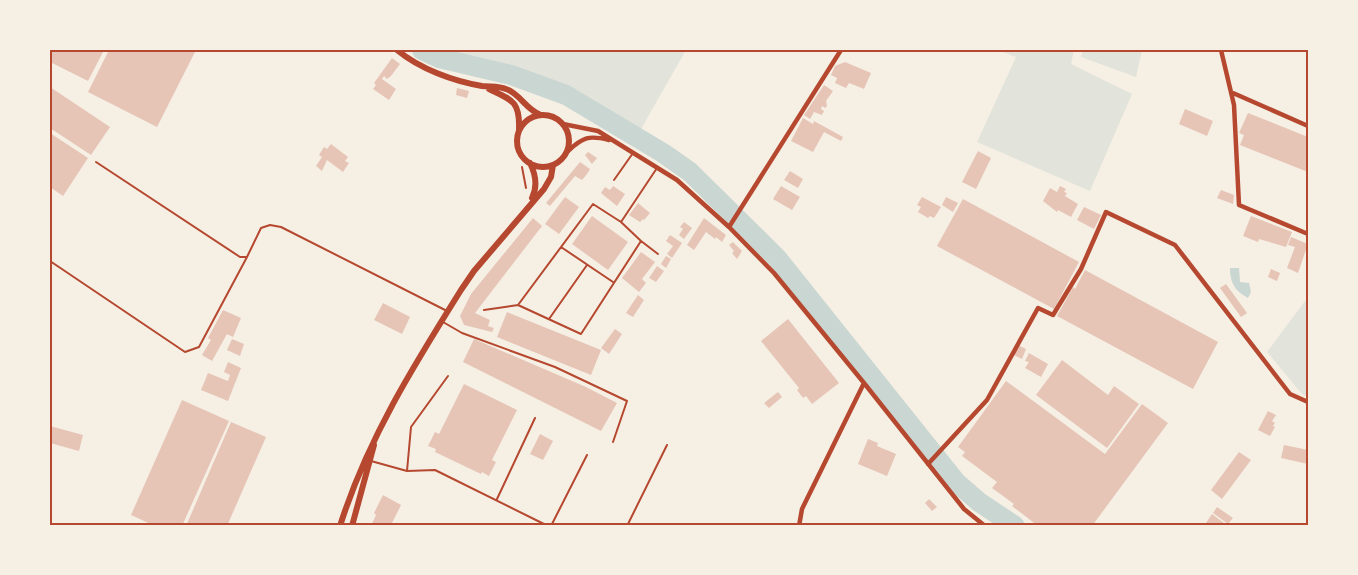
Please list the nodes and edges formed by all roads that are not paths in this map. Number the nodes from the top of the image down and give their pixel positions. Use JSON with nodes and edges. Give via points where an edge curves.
{"nodes":[{"id":1,"x":397,"y":50,"type":"edge"},
{"id":2,"x":841,"y":50,"type":"edge"},
{"id":3,"x":1221,"y":50,"type":"edge"},
{"id":4,"x":483,"y":86,"type":"junction"},
{"id":5,"x":1233,"y":93,"type":"junction"},
{"id":6,"x":543,"y":115,"type":"junction"},
{"id":7,"x":563,"y":124,"type":"junction"},
{"id":8,"x":1308,"y":126,"type":"edge"},
{"id":9,"x":519,"y":132,"type":"junction"},
{"id":10,"x":614,"y":141,"type":"junction"},
{"id":11,"x":568,"y":151,"type":"junction"},
{"id":12,"x":633,"y":153,"type":"junction"},
{"id":13,"x":96,"y":162,"type":"dead end"},
{"id":14,"x":530,"y":164,"type":"junction"},
{"id":15,"x":553,"y":165,"type":"junction"},
{"id":16,"x":657,"y":168,"type":"junction"},
{"id":17,"x":614,"y":180,"type":"dead end"},
{"id":18,"x":526,"y":209,"type":"junction"},
{"id":19,"x":621,"y":222,"type":"junction"},
{"id":20,"x":731,"y":225,"type":"junction"},
{"id":21,"x":1308,"y":234,"type":"edge"},
{"id":22,"x":640,"y":241,"type":"junction"},
{"id":23,"x":561,"y":247,"type":"junction"},
{"id":24,"x":658,"y":254,"type":"dead end"},
{"id":25,"x":247,"y":257,"type":"junction"},
{"id":26,"x":50,"y":261,"type":"edge"},
{"id":27,"x":587,"y":265,"type":"junction"},
{"id":28,"x":614,"y":283,"type":"junction"},
{"id":29,"x":518,"y":305,"type":"junction"},
{"id":30,"x":484,"y":310,"type":"dead end"},
{"id":31,"x":447,"y":311,"type":"junction"},
{"id":32,"x":548,"y":319,"type":"junction"},
{"id":33,"x":441,"y":321,"type":"junction"},
{"id":34,"x":448,"y":376,"type":"dead end"},
{"id":35,"x":864,"y":383,"type":"junction"},
{"id":36,"x":1308,"y":402,"type":"edge"},
{"id":37,"x":535,"y":418,"type":"dead end"},
{"id":38,"x":376,"y":434,"type":"junction"},
{"id":39,"x":613,"y":442,"type":"dead end"},
{"id":40,"x":668,"y":445,"type":"dead end"},
{"id":41,"x":587,"y":456,"type":"dead end"},
{"id":42,"x":371,"y":461,"type":"junction"},
{"id":43,"x":928,"y":463,"type":"junction"},
{"id":44,"x":407,"y":471,"type":"junction"},
{"id":45,"x":496,"y":499,"type":"junction"},
{"id":46,"x":340,"y":525,"type":"edge"},
{"id":47,"x":351,"y":525,"type":"edge"},
{"id":48,"x":549,"y":525,"type":"edge"},
{"id":49,"x":627,"y":525,"type":"edge"},
{"id":50,"x":799,"y":525,"type":"edge"},
{"id":51,"x":985,"y":525,"type":"edge"}],
"edges":[{"from":1,"to":4,"type":"street","via":[[434,72]]},
{"from":2,"to":20,"type":"street"},
{"from":3,"to":5,"type":"street"},
{"from":4,"to":6,"type":"street","via":[[506,89]]},
{"from":4,"to":9,"type":"street","via":[[510,100],[519,115]]},
{"from":5,"to":8,"type":"street"},
{"from":5,"to":21,"type":"street","via":[[1239,205]]},
{"from":6,"to":7,"type":"street"},
{"from":6,"to":9,"type":"street","via":[[529,119]]},
{"from":7,"to":10,"type":"street","via":[[598,131]]},
{"from":7,"to":11,"type":"street","via":[[569,136]]},
{"from":9,"to":14,"type":"street","via":[[518,148]]},
{"from":10,"to":11,"type":"street","via":[[589,136]]},
{"from":10,"to":12,"type":"street"},
{"from":11,"to":15,"type":"street"},
{"from":12,"to":16,"type":"street"},
{"from":12,"to":17,"type":"lane"},
{"from":13,"to":25,"type":"lane","via":[[240,257]]},
{"from":14,"to":15,"type":"street"},
{"from":14,"to":18,"type":"street","via":[[536,188]]},
{"from":15,"to":18,"type":"street","via":[[549,182]]},
{"from":16,"to":19,"type":"lane"},
{"from":16,"to":20,"type":"street"},
{"from":18,"to":31,"type":"street","via":[[474,271]]},
{"from":19,"to":22,"type":"lane"},
{"from":19,"to":23,"type":"lane","via":[[592,204]]},
{"from":20,"to":35,"type":"street"},
{"from":22,"to":24,"type":"lane"},
{"from":22,"to":28,"type":"lane"},
{"from":23,"to":27,"type":"lane"},
{"from":23,"to":29,"type":"lane"},
{"from":25,"to":26,"type":"lane","via":[[199,348],[185,352]]},
{"from":25,"to":31,"type":"lane","via":[[261,228],[281,227]]},
{"from":27,"to":28,"type":"lane"},
{"from":27,"to":32,"type":"lane"},
{"from":28,"to":32,"type":"lane","via":[[581,334]]},
{"from":29,"to":30,"type":"lane"},
{"from":29,"to":32,"type":"lane"},
{"from":31,"to":33,"type":"street"},
{"from":33,"to":38,"type":"street"},
{"from":33,"to":39,"type":"lane","via":[[627,401]]},
{"from":34,"to":44,"type":"lane","via":[[411,428]]},
{"from":35,"to":43,"type":"street"},
{"from":35,"to":50,"type":"street","via":[[802,509]]},
{"from":36,"to":43,"type":"street","via":[[1290,394],[1175,245],[1106,212],[1081,269],[1053,315],[1038,308],[987,400]]},
{"from":37,"to":45,"type":"lane"},
{"from":38,"to":42,"type":"street"},
{"from":38,"to":46,"type":"street"},
{"from":40,"to":49,"type":"lane"},
{"from":41,"to":48,"type":"lane"},
{"from":42,"to":44,"type":"lane"},
{"from":42,"to":47,"type":"street"},
{"from":43,"to":51,"type":"street","via":[[964,509]]},
{"from":44,"to":45,"type":"lane","via":[[435,470]]},
{"from":45,"to":48,"type":"lane"}]}
